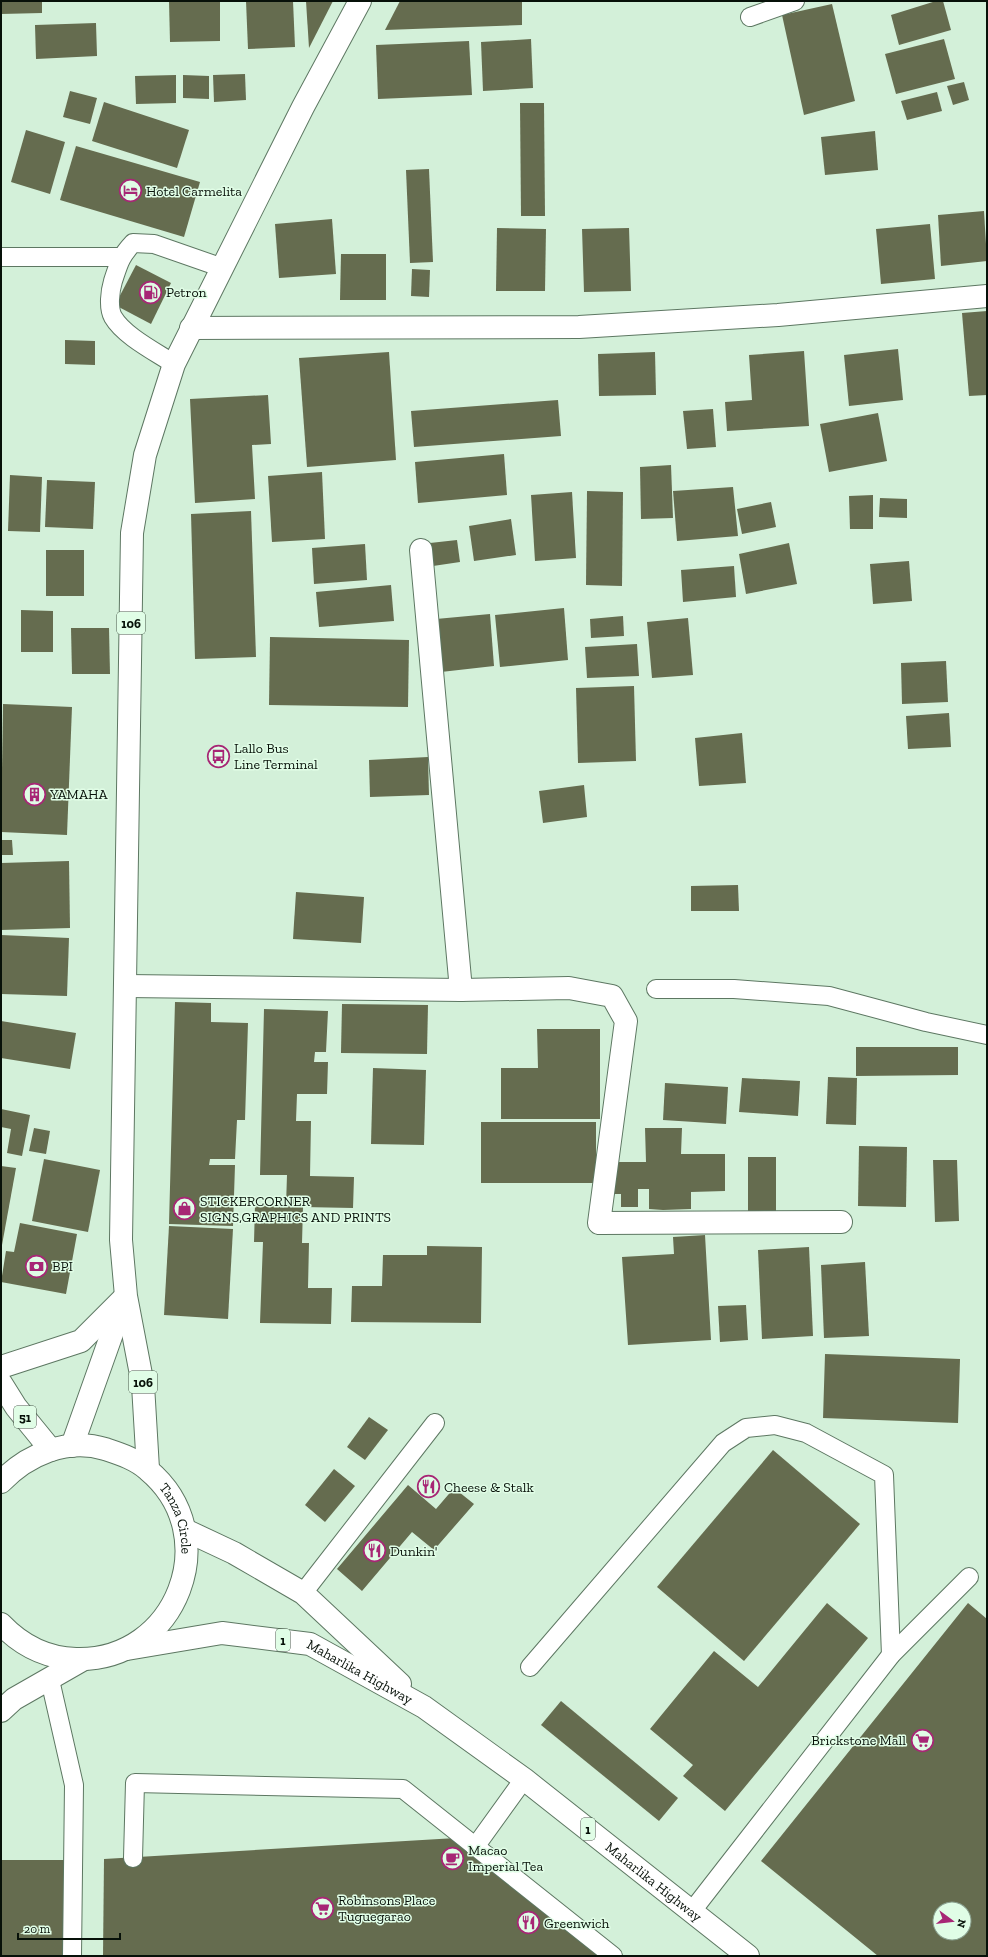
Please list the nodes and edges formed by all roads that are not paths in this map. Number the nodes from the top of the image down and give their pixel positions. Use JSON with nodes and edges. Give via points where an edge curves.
{"nodes":[{"id":1,"x":360,"y":1,"type":"edge"},
{"id":2,"x":795,"y":1,"type":"edge"},
{"id":3,"x":750,"y":18,"type":"dead end"},
{"id":4,"x":1,"y":257,"type":"edge"},
{"id":5,"x":121,"y":257,"type":"junction"},
{"id":6,"x":223,"y":268,"type":"junction"},
{"id":7,"x":987,"y":296,"type":"edge"},
{"id":8,"x":191,"y":328,"type":"junction"},
{"id":9,"x":174,"y":364,"type":"junction"},
{"id":10,"x":421,"y":550,"type":"dead end"},
{"id":11,"x":126,"y":986,"type":"junction"},
{"id":12,"x":656,"y":989,"type":"dead end"},
{"id":13,"x":461,"y":990,"type":"junction"},
{"id":14,"x":987,"y":1035,"type":"edge"},
{"id":15,"x":841,"y":1222,"type":"dead end"},
{"id":16,"x":126,"y":1296,"type":"junction"},
{"id":17,"x":1,"y":1367,"type":"edge"},
{"id":18,"x":1,"y":1383,"type":"edge"},
{"id":19,"x":436,"y":1423,"type":"dead end"},
{"id":20,"x":72,"y":1446,"type":"junction"},
{"id":21,"x":51,"y":1450,"type":"junction"},
{"id":22,"x":148,"y":1469,"type":"junction"},
{"id":23,"x":1,"y":1482,"type":"edge"},
{"id":24,"x":185,"y":1530,"type":"junction"},
{"id":25,"x":969,"y":1577,"type":"dead end"},
{"id":26,"x":303,"y":1593,"type":"junction"},
{"id":27,"x":1,"y":1624,"type":"edge"},
{"id":28,"x":127,"y":1649,"type":"junction"},
{"id":29,"x":891,"y":1655,"type":"junction"},
{"id":30,"x":84,"y":1659,"type":"junction"},
{"id":31,"x":530,"y":1667,"type":"dead end"},
{"id":32,"x":50,"y":1680,"type":"junction"},
{"id":33,"x":424,"y":1707,"type":"junction"},
{"id":34,"x":1,"y":1711,"type":"edge"},
{"id":35,"x":524,"y":1779,"type":"junction"},
{"id":36,"x":475,"y":1846,"type":"junction"},
{"id":37,"x":133,"y":1858,"type":"dead end"},
{"id":38,"x":692,"y":1911,"type":"junction"},
{"id":39,"x":72,"y":1956,"type":"edge"},
{"id":40,"x":613,"y":1956,"type":"edge"},
{"id":41,"x":748,"y":1956,"type":"edge"}],
"edges":[{"from":1,"to":6,"type":"main road","number":"106","via":[[303,107]]},
{"from":2,"to":3,"type":"lane"},
{"from":4,"to":5,"type":"lane"},
{"from":5,"to":6,"type":"lane","via":[[133,244],[143,242]]},
{"from":5,"to":9,"type":"lane","via":[[111,288],[110,303],[113,317],[128,333]]},
{"from":6,"to":8,"type":"main road","number":"106"},
{"from":7,"to":8,"type":"main road","via":[[778,315],[579,328]]},
{"from":8,"to":9,"type":"main road","number":"106"},
{"from":9,"to":11,"type":"main road","number":"106","via":[[145,455],[132,532]]},
{"from":10,"to":13,"type":"main road"},
{"from":11,"to":13,"type":"main road"},
{"from":11,"to":16,"type":"main road","number":"106","via":[[121,1240]]},
{"from":12,"to":14,"type":"lane","via":[[734,989],[829,996]]},
{"from":13,"to":15,"type":"main road","via":[[569,988],[612,996],[626,1021],[599,1223]]},
{"from":16,"to":17,"type":"main road","via":[[81,1341]]},
{"from":16,"to":20,"type":"main road","number":"106"},
{"from":16,"to":22,"type":"main road","number":"106","via":[[143,1385]]},
{"from":18,"to":21,"type":"main road","number":"51","via":[[16,1407]]},
{"from":19,"to":26,"type":"lane"},
{"from":20,"to":21,"type":"main road","name":"Tanza Circle","number":"1"},
{"from":20,"to":22,"type":"main road","name":"Tanza Circle","number":"1","via":[[106,1449],[125,1455]]},
{"from":21,"to":23,"type":"main road","name":"Tanza Circle","number":"1","via":[[29,1459]]},
{"from":22,"to":24,"type":"main road","name":"Tanza Circle","number":"1","via":[[171,1496]]},
{"from":24,"to":26,"type":"main road","name":"Maharlika Highway","number":"1","via":[[234,1553]]},
{"from":24,"to":28,"type":"main road","name":"Tanza Circle","number":"1","via":[[187,1554],[184,1577],[176,1600],[163,1620]]},
{"from":25,"to":29,"type":"lane"},
{"from":26,"to":33,"type":"main road","name":"Maharlika Highway","number":"1"},
{"from":27,"to":30,"type":"main road","name":"Tanza Circle","number":"1","via":[[36,1650],[68,1659]]},
{"from":28,"to":30,"type":"main road","name":"Tanza Circle","number":"1","via":[[99,1658]]},
{"from":28,"to":33,"type":"main road","name":"Maharlika Highway","number":"1","via":[[222,1633],[310,1644]]},
{"from":29,"to":31,"type":"lane","via":[[884,1475],[806,1433],[775,1425],[746,1428],[723,1443]]},
{"from":29,"to":38,"type":"lane"},
{"from":30,"to":32,"type":"main road","number":"1"},
{"from":32,"to":34,"type":"main road","number":"1","via":[[14,1699]]},
{"from":32,"to":39,"type":"lane","via":[[74,1785]]},
{"from":33,"to":35,"type":"main road","name":"Maharlika Highway","number":"1"},
{"from":35,"to":36,"type":"lane"},
{"from":35,"to":38,"type":"main road","name":"Maharlika Highway","number":"1"},
{"from":36,"to":37,"type":"lane","via":[[403,1789],[135,1783]]},
{"from":36,"to":40,"type":"lane"},
{"from":38,"to":41,"type":"main road","name":"Maharlika Highway","number":"1"}]}
